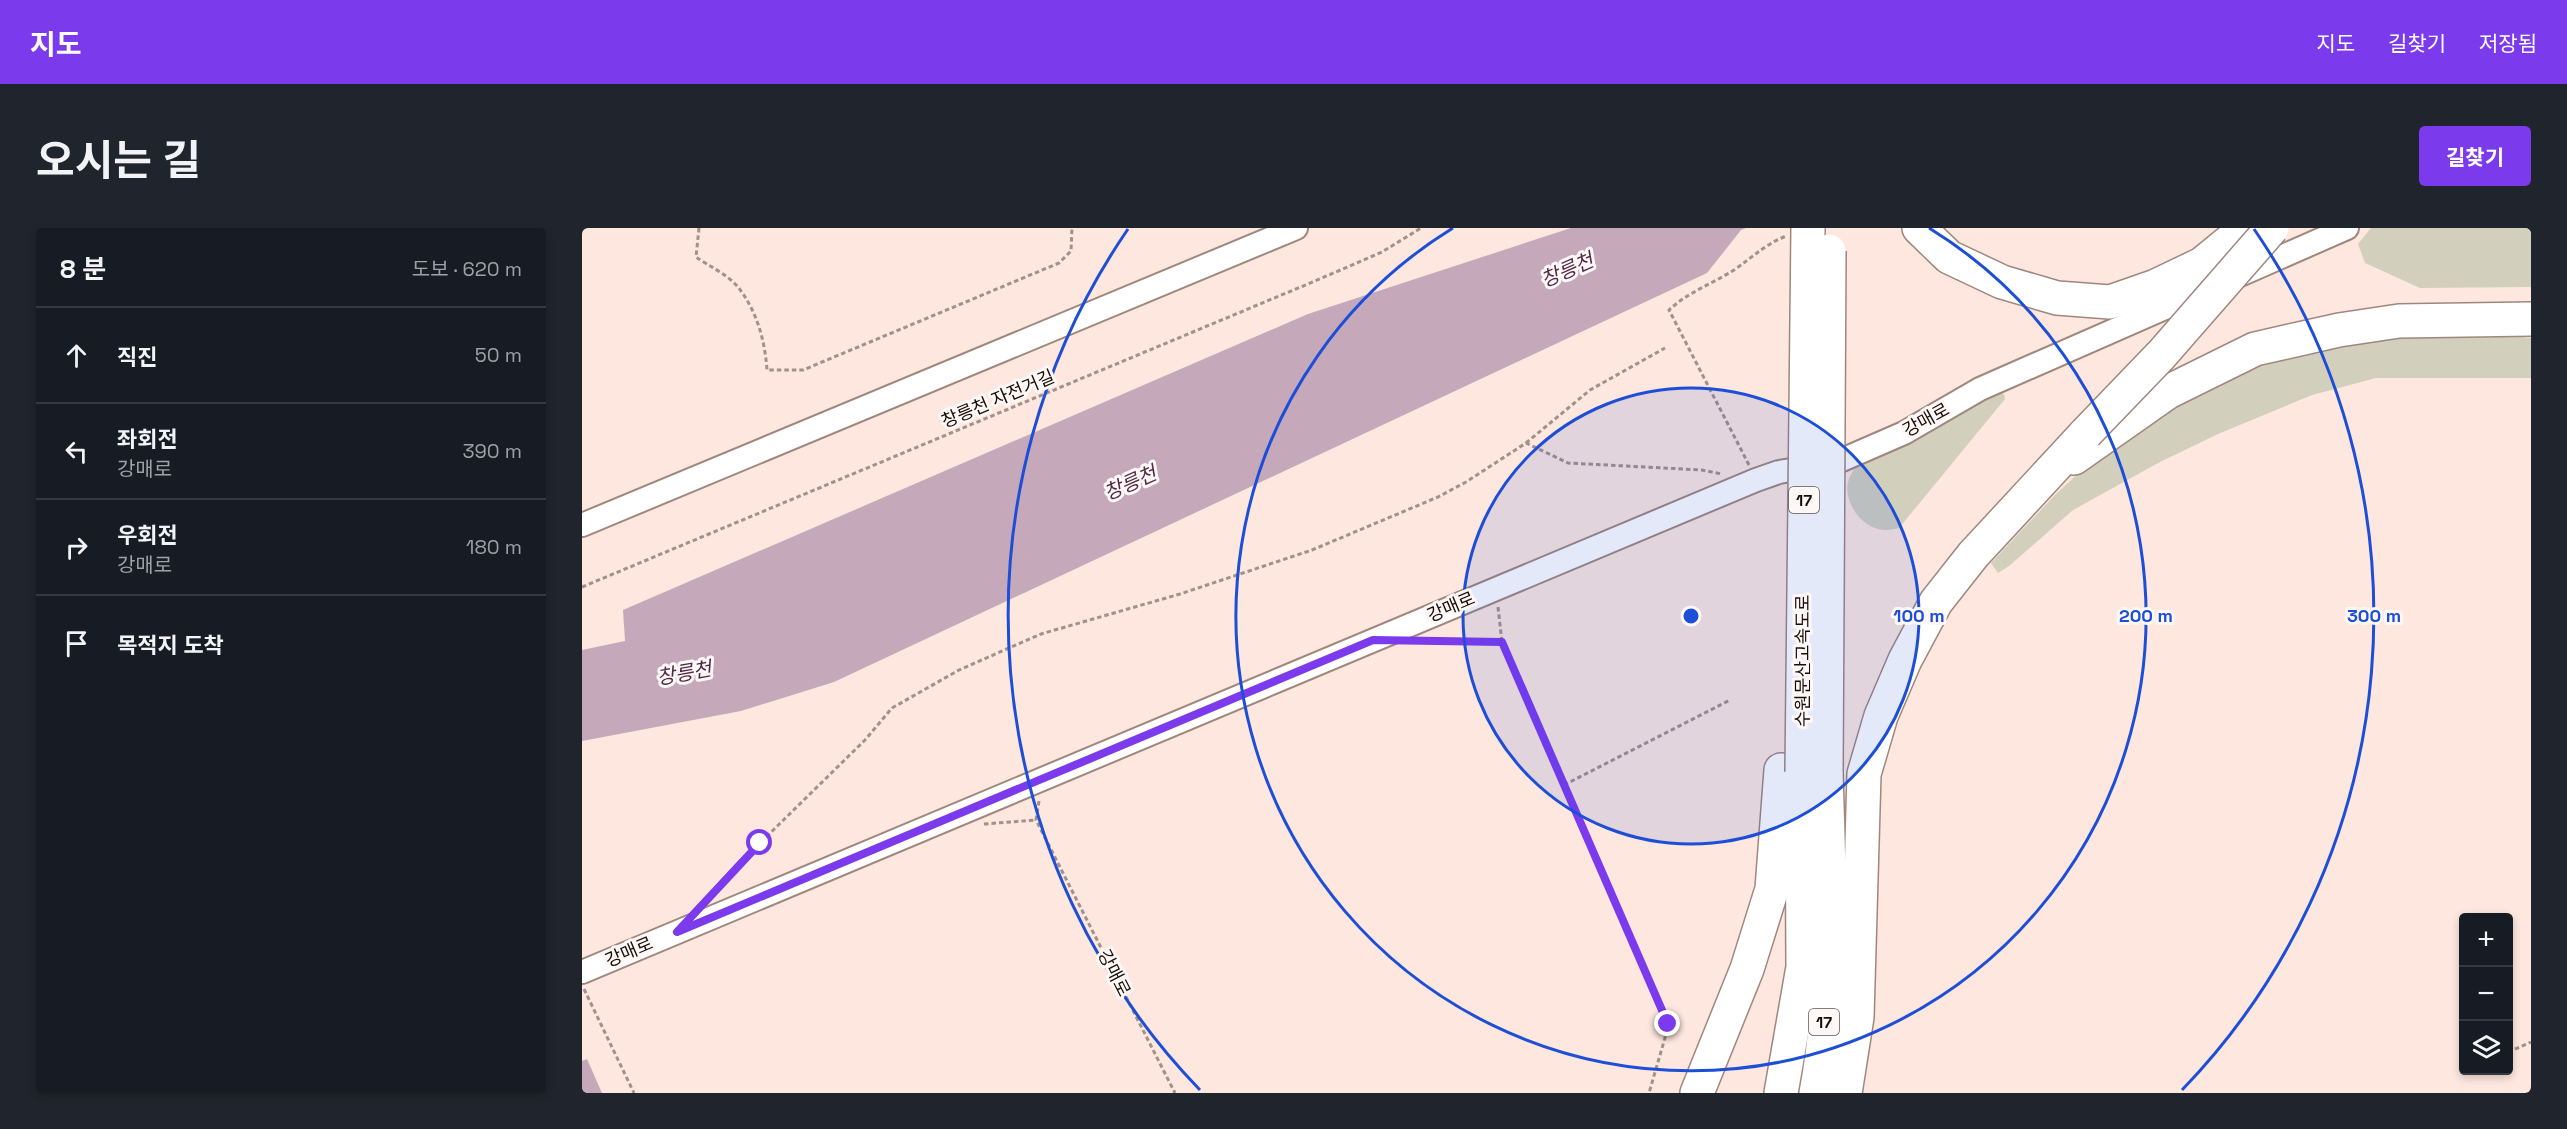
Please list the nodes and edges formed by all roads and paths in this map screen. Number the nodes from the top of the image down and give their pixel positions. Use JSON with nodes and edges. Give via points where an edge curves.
{"nodes":[{"id":1,"x":699,"y":228,"type":"edge"},
{"id":2,"x":1072,"y":228,"type":"edge"},
{"id":3,"x":1296,"y":228,"type":"edge"},
{"id":4,"x":1421,"y":228,"type":"edge"},
{"id":5,"x":1829,"y":228,"type":"edge"},
{"id":6,"x":1918,"y":228,"type":"edge"},
{"id":7,"x":2246,"y":228,"type":"edge"},
{"id":8,"x":2272,"y":228,"type":"edge"},
{"id":9,"x":2348,"y":228,"type":"edge"},
{"id":10,"x":1794,"y":231,"type":"edge"},
{"id":11,"x":2531,"y":319,"type":"edge"},
{"id":12,"x":1665,"y":348,"type":"dead end"},
{"id":13,"x":1526,"y":443,"type":"junction"},
{"id":14,"x":1756,"y":480,"type":"junction"},
{"id":15,"x":2039,"y":484,"type":"junction"},
{"id":16,"x":582,"y":525,"type":"edge"},
{"id":17,"x":582,"y":587,"type":"edge"},
{"id":18,"x":1496,"y":588,"type":"junction"},
{"id":19,"x":1420,"y":641,"type":"dead end"},
{"id":20,"x":1502,"y":642,"type":"junction"},
{"id":21,"x":1730,"y":700,"type":"dead end"},
{"id":22,"x":1803,"y":771,"type":"junction"},
{"id":23,"x":1564,"y":785,"type":"junction"},
{"id":24,"x":1036,"y":820,"type":"dead end"},
{"id":25,"x":707,"y":900,"type":"dead end"},
{"id":26,"x":582,"y":972,"type":"edge"},
{"id":27,"x":582,"y":986,"type":"edge"},
{"id":28,"x":2531,"y":1042,"type":"edge"},
{"id":29,"x":2513,"y":1050,"type":"edge"},
{"id":30,"x":634,"y":1093,"type":"edge"},
{"id":31,"x":1175,"y":1093,"type":"edge"},
{"id":32,"x":1649,"y":1093,"type":"edge"},
{"id":33,"x":1697,"y":1093,"type":"edge"},
{"id":34,"x":1721,"y":1093,"type":"edge"},
{"id":35,"x":1781,"y":1093,"type":"edge"},
{"id":36,"x":1816,"y":1093,"type":"edge"},
{"id":37,"x":1845,"y":1093,"type":"edge"}],
"edges":[{"from":1,"to":2,"type":"path","via":[[696,257],[737,286],[756,317],[767,370],[803,370],[1059,264],[1071,251]]},
{"from":3,"to":16,"type":"street"},
{"from":4,"to":17,"type":"path","name":"창릉천 자전거길","via":[[1382,252],[1334,273]]},
{"from":5,"to":22,"type":"highway","name":"수원문산고속도로","number":"17","bridge":true},
{"from":6,"to":7,"type":"highway","via":[[1949,257],[2002,282],[2057,298],[2110,302],[2202,264]]},
{"from":8,"to":15,"type":"highway","bridge":true,"via":[[2162,354]]},
{"from":9,"to":14,"type":"street","name":"강매로","via":[[1980,388],[1904,433],[1835,463]]},
{"from":10,"to":14,"type":"path","via":[[1682,297],[1669,310]]},
{"from":10,"to":22,"type":"highway","name":"수원문산고속도로","number":"17","bridge":true},
{"from":11,"to":15,"type":"highway","via":[[2399,321],[2339,330],[2255,350],[2168,392]]},
{"from":12,"to":13,"type":"path","via":[[1590,390]]},
{"from":13,"to":14,"type":"path","via":[[1568,463],[1702,470]]},
{"from":13,"to":25,"type":"path","via":[[1438,497],[1312,550],[1180,594],[1052,630],[949,675],[891,708]]},
{"from":14,"to":18,"type":"street","name":"강매로"},
{"from":15,"to":37,"type":"highway","via":[[1973,555],[1936,602],[1881,716],[1864,774],[1857,1017]]},
{"from":18,"to":20,"type":"path","name":"강매로"},
{"from":18,"to":26,"type":"street","name":"강매로"},
{"from":19,"to":20,"type":"path","name":"강매로"},
{"from":20,"to":23,"type":"path","name":"강매로"},
{"from":21,"to":23,"type":"path"},
{"from":22,"to":33,"type":"highway","via":[[1747,969]]},
{"from":22,"to":34,"type":"highway","via":[[1785,906],[1765,977]]},
{"from":22,"to":35,"type":"highway","name":"수원문산고속도로","number":"17","via":[[1803,967]]},
{"from":22,"to":36,"type":"highway","name":"수원문산고속도로","number":"17","via":[[1830,950]]},
{"from":23,"to":32,"type":"path","name":"강매로","via":[[1668,1024]]},
{"from":24,"to":31,"type":"path","name":"강매로"},
{"from":27,"to":30,"type":"path"},
{"from":28,"to":29,"type":"path"}]}
